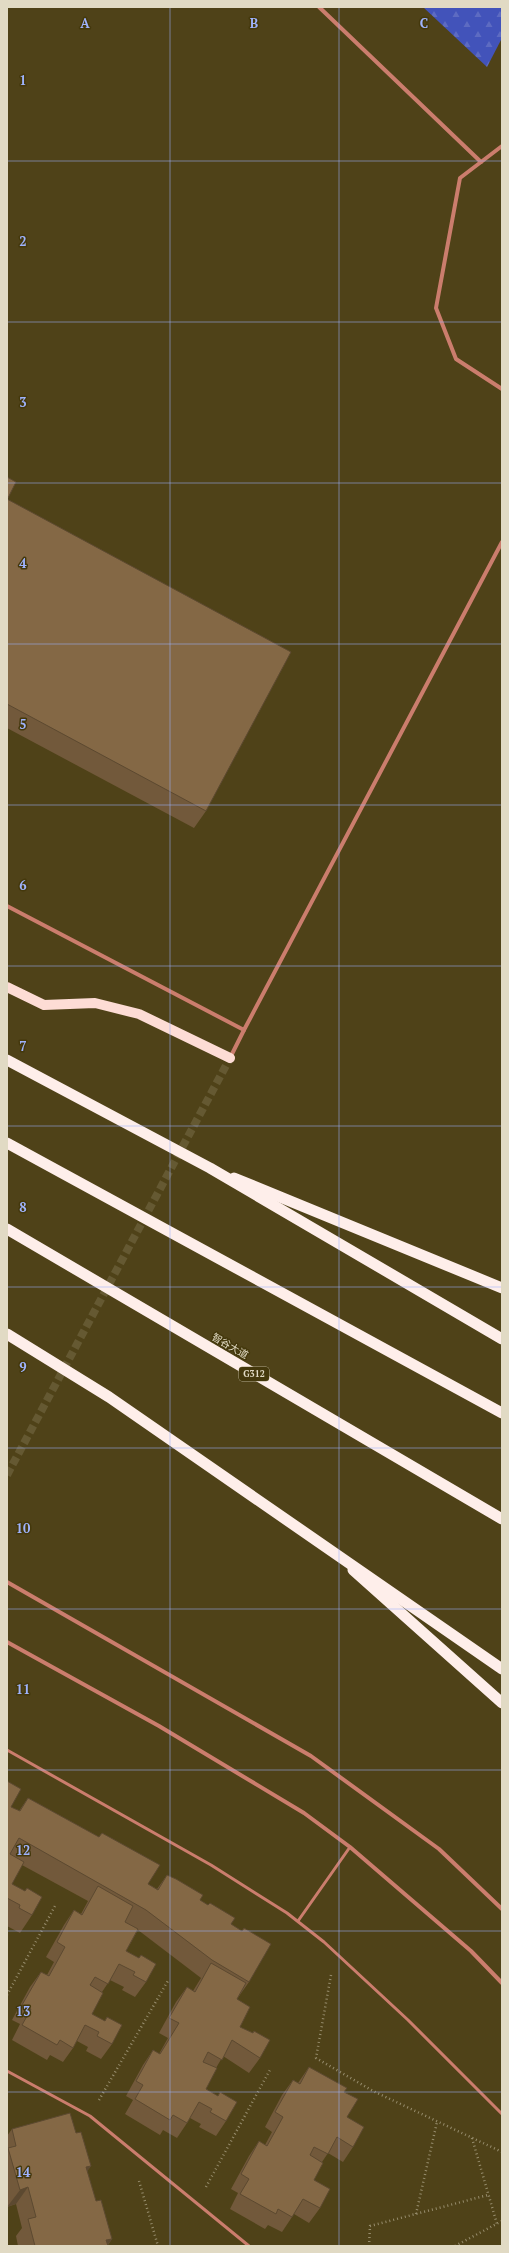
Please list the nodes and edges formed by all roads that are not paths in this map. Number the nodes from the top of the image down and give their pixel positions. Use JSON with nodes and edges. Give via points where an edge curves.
{"nodes":[{"id":1,"x":319,"y":7,"type":"edge"},
{"id":2,"x":502,"y":146,"type":"edge"},
{"id":3,"x":481,"y":162,"type":"junction"},
{"id":4,"x":502,"y":389,"type":"edge"},
{"id":5,"x":502,"y":542,"type":"edge"},
{"id":6,"x":7,"y":906,"type":"edge"},
{"id":7,"x":7,"y":987,"type":"edge"},
{"id":8,"x":244,"y":1030,"type":"junction"},
{"id":9,"x":230,"y":1058,"type":"joint"},
{"id":10,"x":7,"y":1060,"type":"edge"},
{"id":11,"x":7,"y":1142,"type":"edge"},
{"id":12,"x":210,"y":1168,"type":"junction"},
{"id":13,"x":7,"y":1229,"type":"edge"},
{"id":14,"x":502,"y":1288,"type":"edge"},
{"id":15,"x":7,"y":1334,"type":"edge"},
{"id":16,"x":502,"y":1339,"type":"edge"},
{"id":17,"x":502,"y":1413,"type":"edge"},
{"id":18,"x":502,"y":1519,"type":"edge"},
{"id":19,"x":334,"y":1554,"type":"junction"},
{"id":20,"x":7,"y":1582,"type":"edge"},
{"id":21,"x":7,"y":1642,"type":"edge"},
{"id":22,"x":502,"y":1669,"type":"edge"},
{"id":23,"x":502,"y":1703,"type":"edge"},
{"id":24,"x":7,"y":1750,"type":"edge"},
{"id":25,"x":350,"y":1847,"type":"junction"},
{"id":26,"x":502,"y":1909,"type":"edge"},
{"id":27,"x":298,"y":1921,"type":"junction"},
{"id":28,"x":502,"y":1984,"type":"edge"},
{"id":29,"x":7,"y":2071,"type":"edge"},
{"id":30,"x":502,"y":2114,"type":"edge"},
{"id":31,"x":249,"y":2246,"type":"edge"}],
"edges":[{"from":1,"to":3,"type":"street"},
{"from":2,"to":3,"type":"street"},
{"from":3,"to":4,"type":"street","via":[[460,178],[436,308],[456,359]]},
{"from":5,"to":8,"type":"street"},
{"from":6,"to":8,"type":"street"},
{"from":7,"to":9,"type":"main road","via":[[44,1005],[95,1003],[139,1014]]},
{"from":8,"to":9,"type":"street"},
{"from":10,"to":12,"type":"highway","bridge":true},
{"from":11,"to":17,"type":"highway","bridge":true},
{"from":12,"to":14,"type":"highway","bridge":true},
{"from":12,"to":16,"type":"highway","bridge":true},
{"from":13,"to":18,"type":"highway","name":"智谷大道","number":"G312","bridge":true},
{"from":15,"to":19,"type":"highway","bridge":true,"via":[[109,1397]]},
{"from":19,"to":22,"type":"highway","bridge":true},
{"from":19,"to":23,"type":"highway","bridge":true},
{"from":20,"to":26,"type":"street","via":[[311,1756],[439,1849]]},
{"from":21,"to":25,"type":"street","via":[[159,1726],[298,1809]]},
{"from":24,"to":27,"type":"lane","via":[[211,1865]]},
{"from":25,"to":27,"type":"lane"},
{"from":25,"to":28,"type":"street","via":[[471,1951]]},
{"from":27,"to":30,"type":"lane","via":[[408,2020]]},
{"from":29,"to":31,"type":"lane","via":[[90,2116]]}]}
